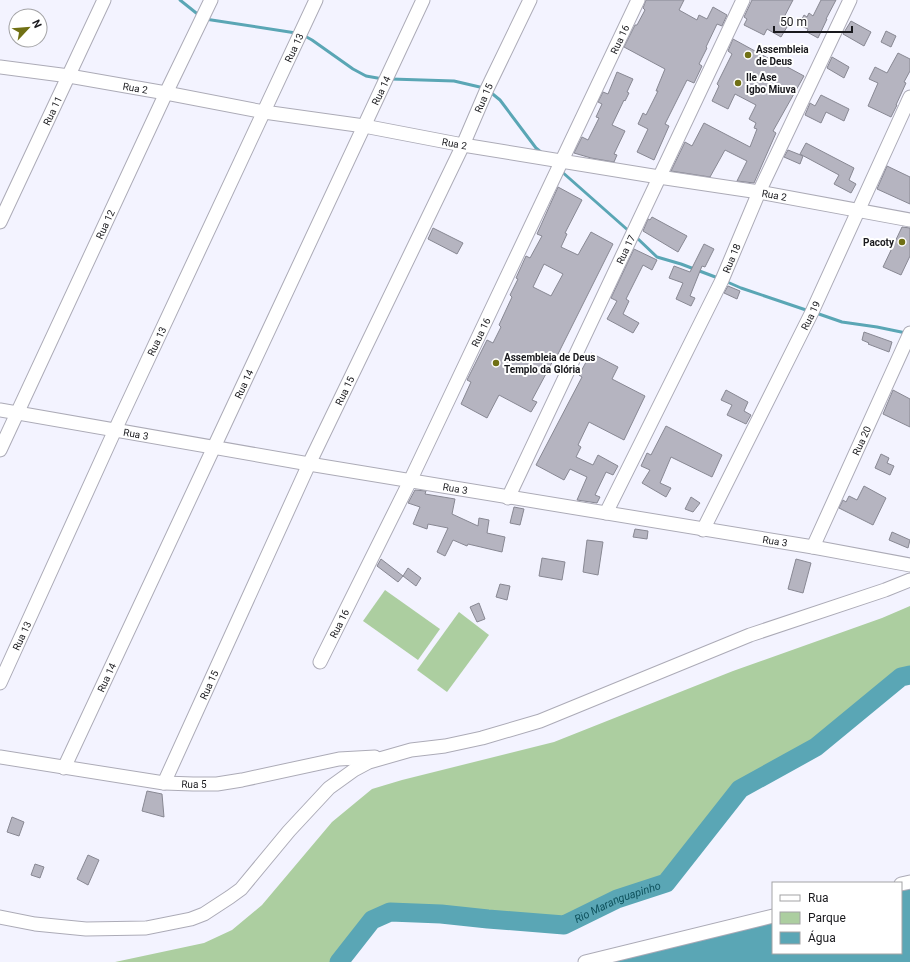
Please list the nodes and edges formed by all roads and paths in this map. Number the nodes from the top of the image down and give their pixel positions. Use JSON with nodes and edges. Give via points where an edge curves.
{"nodes":[{"id":1,"x":104,"y":0,"type":"edge"},
{"id":2,"x":212,"y":0,"type":"edge"},
{"id":3,"x":316,"y":0,"type":"edge"},
{"id":4,"x":423,"y":0,"type":"edge"},
{"id":5,"x":530,"y":0,"type":"edge"},
{"id":6,"x":638,"y":0,"type":"edge"},
{"id":7,"x":743,"y":0,"type":"edge"},
{"id":8,"x":850,"y":0,"type":"edge"},
{"id":9,"x":0,"y":67,"type":"edge"},
{"id":10,"x":68,"y":76,"type":"junction"},
{"id":11,"x":166,"y":93,"type":"junction"},
{"id":12,"x":910,"y":97,"type":"edge"},
{"id":13,"x":264,"y":112,"type":"junction"},
{"id":14,"x":364,"y":126,"type":"junction"},
{"id":15,"x":463,"y":144,"type":"junction"},
{"id":16,"x":562,"y":160,"type":"junction"},
{"id":17,"x":659,"y":177,"type":"junction"},
{"id":18,"x":759,"y":192,"type":"junction"},
{"id":19,"x":858,"y":211,"type":"junction"},
{"id":20,"x":910,"y":220,"type":"edge"},
{"id":21,"x":0,"y":222,"type":"edge"},
{"id":22,"x":910,"y":333,"type":"edge"},
{"id":23,"x":0,"y":410,"type":"edge"},
{"id":24,"x":18,"y":413,"type":"junction"},
{"id":25,"x":116,"y":430,"type":"junction"},
{"id":26,"x":215,"y":448,"type":"junction"},
{"id":27,"x":0,"y":450,"type":"edge"},
{"id":28,"x":309,"y":464,"type":"junction"},
{"id":29,"x":410,"y":481,"type":"junction"},
{"id":30,"x":508,"y":498,"type":"junction"},
{"id":31,"x":606,"y":513,"type":"junction"},
{"id":32,"x":703,"y":530,"type":"junction"},
{"id":33,"x":813,"y":547,"type":"junction"},
{"id":34,"x":910,"y":567,"type":"edge"},
{"id":35,"x":907,"y":581,"type":"edge"},
{"id":36,"x":320,"y":662,"type":"dead end"},
{"id":37,"x":0,"y":683,"type":"edge"},
{"id":38,"x":387,"y":757,"type":"junction"},
{"id":39,"x":0,"y":758,"type":"edge"},
{"id":40,"x":64,"y":768,"type":"junction"},
{"id":41,"x":164,"y":782,"type":"junction"},
{"id":42,"x":772,"y":916,"type":"edge"},
{"id":43,"x":0,"y":917,"type":"edge"},
{"id":44,"x":585,"y":962,"type":"edge"}],
"edges":[{"from":1,"to":10,"type":"street","name":"Rua 11"},
{"from":2,"to":11,"type":"street","name":"Rua 12"},
{"from":3,"to":13,"type":"street","name":"Rua 13"},
{"from":4,"to":14,"type":"street","name":"Rua 14"},
{"from":5,"to":15,"type":"street","name":"Rua 15"},
{"from":6,"to":16,"type":"street","name":"Rua 16"},
{"from":7,"to":17,"type":"street","name":"Rua 17"},
{"from":8,"to":18,"type":"street","name":"Rua 18"},
{"from":9,"to":10,"type":"street","name":"Rua 2"},
{"from":10,"to":11,"type":"street","name":"Rua 2"},
{"from":10,"to":21,"type":"street","name":"Rua 11"},
{"from":11,"to":13,"type":"street","name":"Rua 2"},
{"from":11,"to":24,"type":"street","name":"Rua 12"},
{"from":12,"to":19,"type":"street","name":"Rua 19"},
{"from":13,"to":14,"type":"street","name":"Rua 2"},
{"from":13,"to":25,"type":"street","name":"Rua 13"},
{"from":14,"to":15,"type":"street","name":"Rua 2"},
{"from":14,"to":26,"type":"street","name":"Rua 14"},
{"from":15,"to":16,"type":"street","name":"Rua 2"},
{"from":15,"to":28,"type":"street","name":"Rua 15"},
{"from":16,"to":17,"type":"street","name":"Rua 2"},
{"from":16,"to":29,"type":"street","name":"Rua 16"},
{"from":17,"to":18,"type":"street","name":"Rua 2"},
{"from":17,"to":30,"type":"street","name":"Rua 17"},
{"from":18,"to":19,"type":"street","name":"Rua 2"},
{"from":18,"to":31,"type":"street","name":"Rua 18","via":[[722,280]]},
{"from":19,"to":20,"type":"street","name":"Rua 2"},
{"from":19,"to":32,"type":"street","name":"Rua 19","via":[[812,312]]},
{"from":22,"to":33,"type":"street","name":"Rua 20"},
{"from":23,"to":24,"type":"street","name":"Rua 3"},
{"from":24,"to":25,"type":"street","name":"Rua 3"},
{"from":24,"to":27,"type":"street","name":"Rua 12"},
{"from":25,"to":26,"type":"street","name":"Rua 3"},
{"from":25,"to":37,"type":"street","name":"Rua 13"},
{"from":26,"to":28,"type":"street","name":"Rua 3"},
{"from":26,"to":40,"type":"street","name":"Rua 14"},
{"from":28,"to":29,"type":"street","name":"Rua 3"},
{"from":28,"to":41,"type":"street","name":"Rua 15"},
{"from":29,"to":30,"type":"street","name":"Rua 3"},
{"from":29,"to":36,"type":"street","name":"Rua 16"},
{"from":30,"to":31,"type":"street","name":"Rua 3"},
{"from":31,"to":32,"type":"street","name":"Rua 3"},
{"from":32,"to":33,"type":"street","name":"Rua 3"},
{"from":33,"to":34,"type":"street","name":"Rua 3"},
{"from":34,"to":35,"type":"street"},
{"from":35,"to":38,"type":"street","via":[[750,635],[540,721],[482,738],[411,750]]},
{"from":38,"to":41,"type":"street","name":"Rua 5","via":[[339,759],[217,784]]},
{"from":38,"to":43,"type":"street","via":[[354,770],[330,788],[289,831],[241,889],[204,914],[190,920],[146,928],[86,929],[35,924]]},
{"from":39,"to":40,"type":"street","name":"Rua 5"},
{"from":40,"to":41,"type":"street","name":"Rua 5"},
{"from":42,"to":44,"type":"street"}]}
